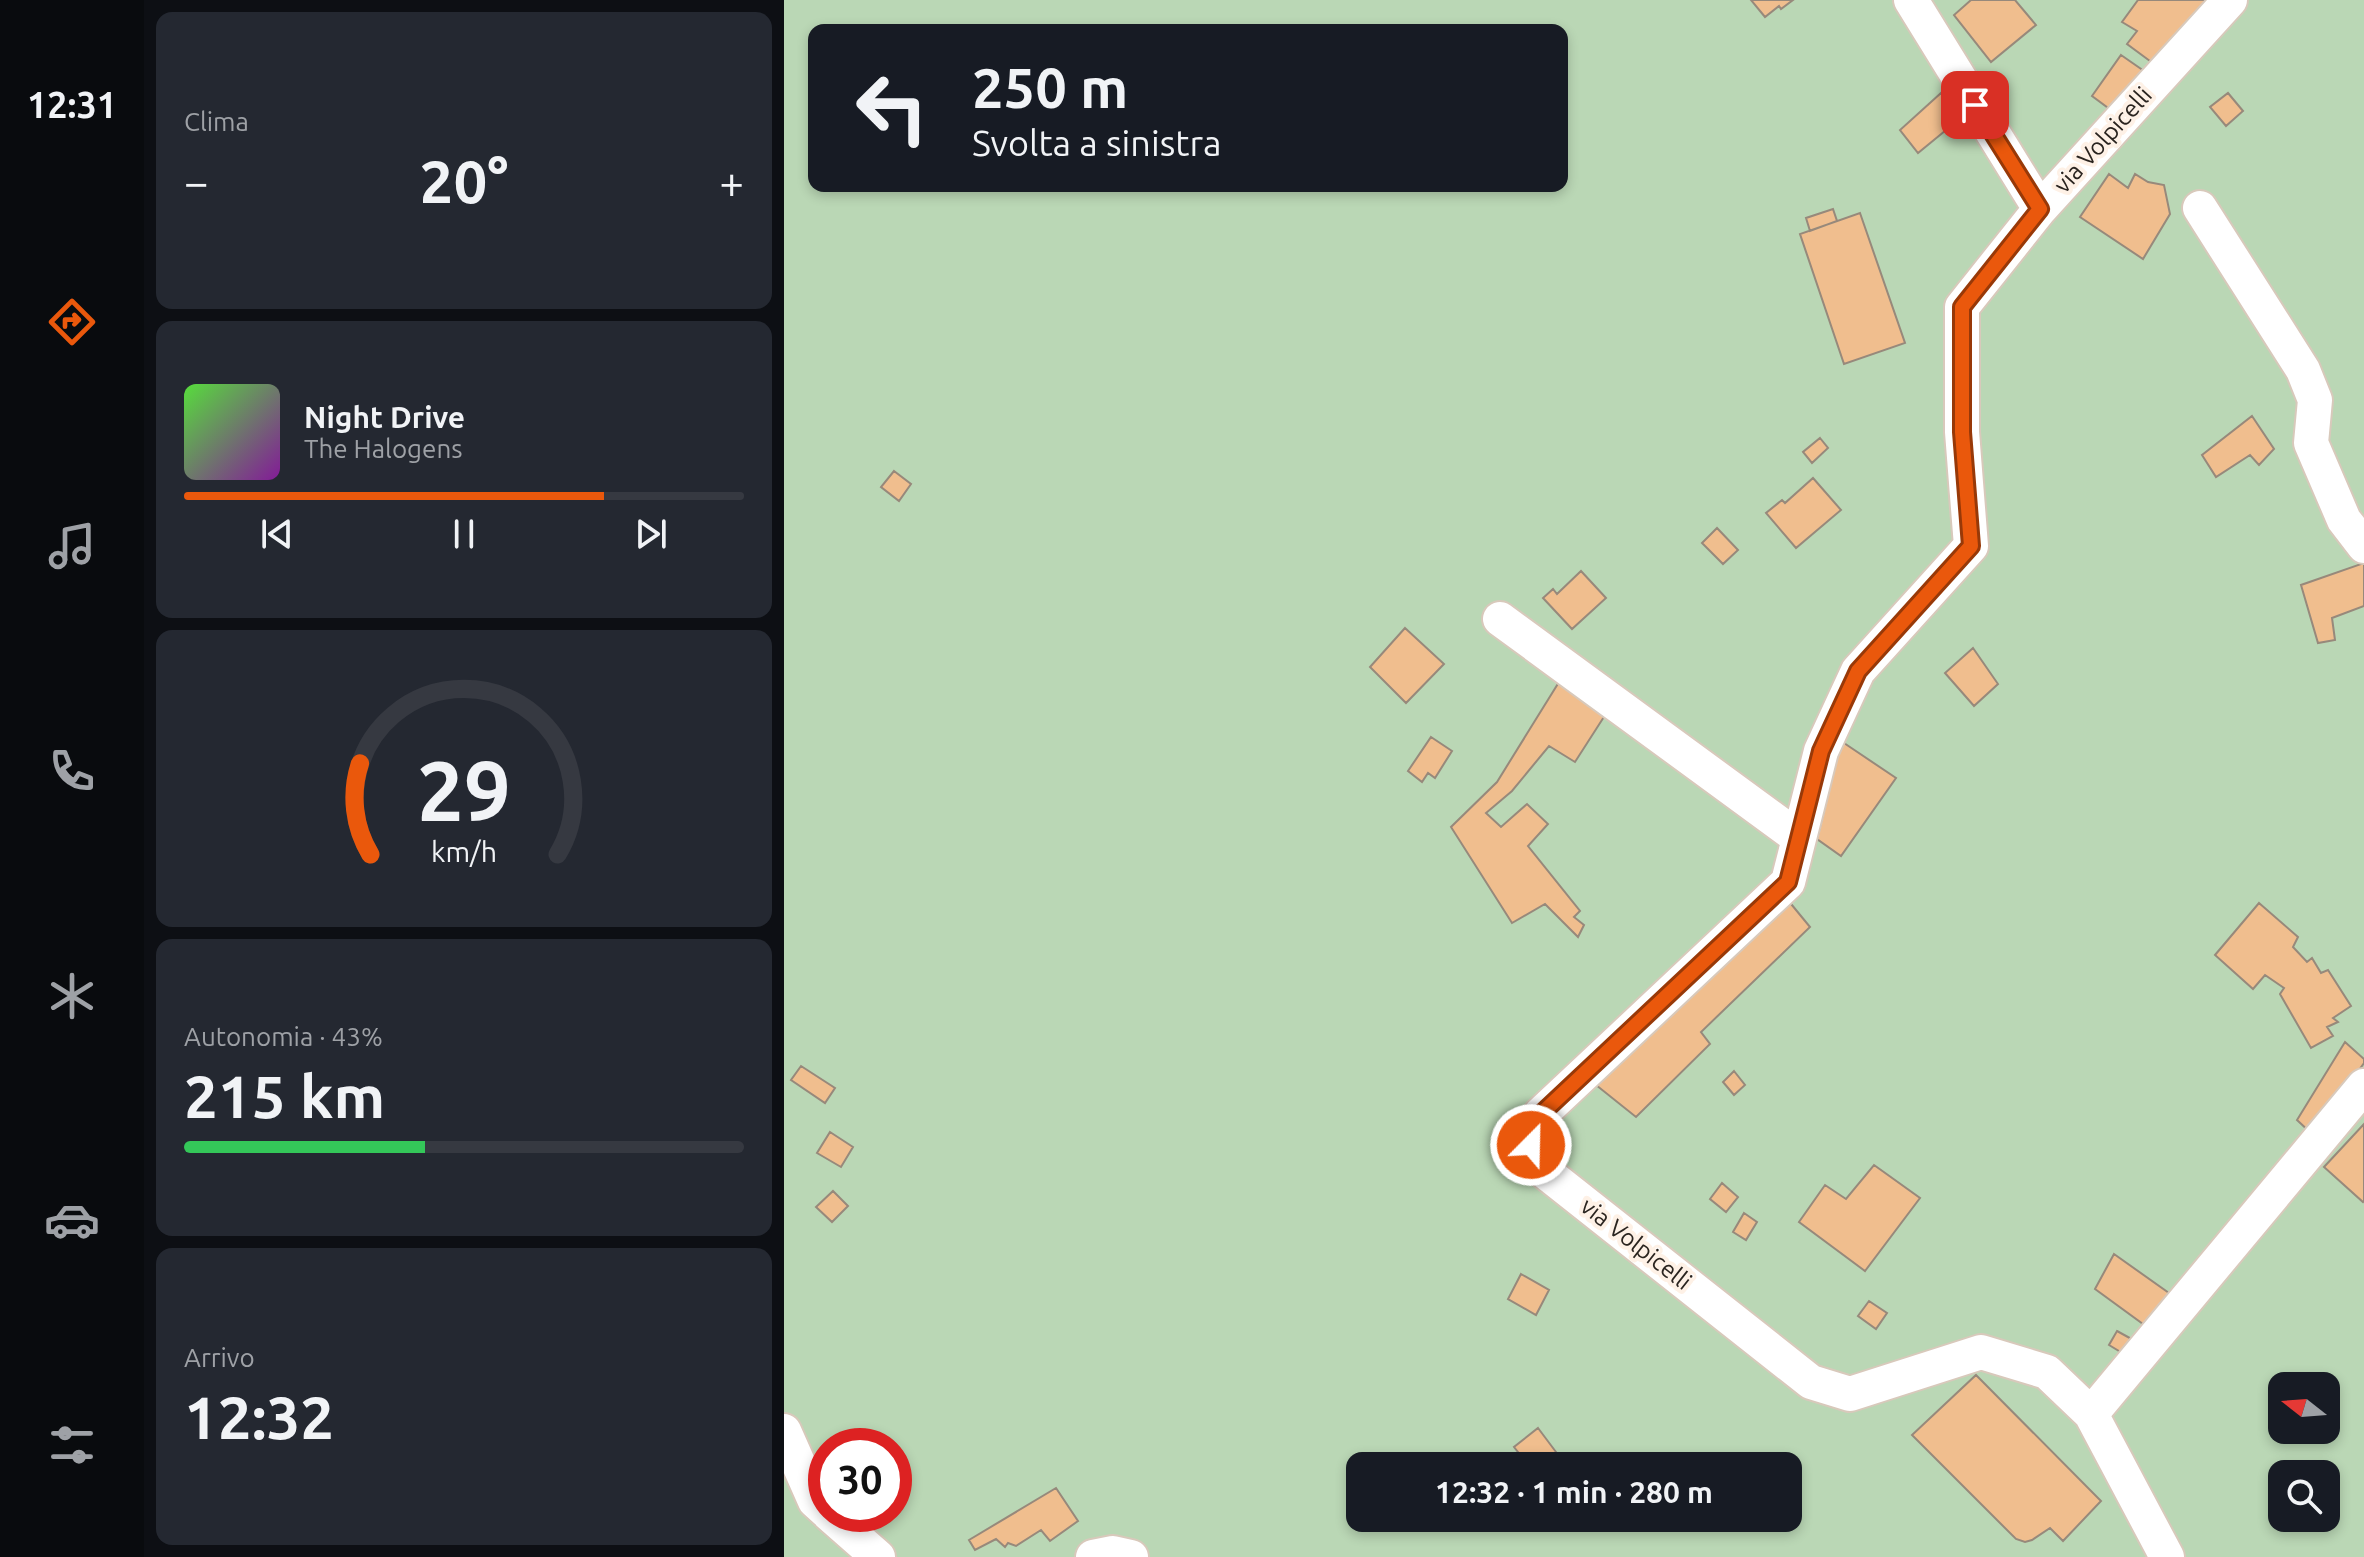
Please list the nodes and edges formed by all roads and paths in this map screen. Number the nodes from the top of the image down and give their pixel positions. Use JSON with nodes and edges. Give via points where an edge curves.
{"nodes":[{"id":1,"x":1911,"y":0,"type":"edge"},
{"id":2,"x":2230,"y":0,"type":"edge"},
{"id":3,"x":2200,"y":208,"type":"dead end"},
{"id":4,"x":2040,"y":209,"type":"junction"},
{"id":5,"x":2364,"y":546,"type":"edge"},
{"id":6,"x":1500,"y":619,"type":"dead end"},
{"id":7,"x":1799,"y":838,"type":"junction"},
{"id":8,"x":2364,"y":1086,"type":"edge"},
{"id":9,"x":2091,"y":1414,"type":"junction"},
{"id":10,"x":784,"y":1431,"type":"edge"},
{"id":11,"x":808,"y":1485,"type":"edge"},
{"id":12,"x":850,"y":1532,"type":"edge"},
{"id":13,"x":878,"y":1557,"type":"edge"},
{"id":14,"x":1093,"y":1557,"type":"edge"},
{"id":15,"x":1131,"y":1557,"type":"edge"},
{"id":16,"x":2167,"y":1557,"type":"edge"}],
"edges":[{"from":1,"to":4,"type":"street"},
{"from":2,"to":4,"type":"street","name":"via Volpicelli"},
{"from":3,"to":5,"type":"street","via":[[2303,370],[2315,400],[2311,443],[2344,520]]},
{"from":4,"to":7,"type":"street","name":"via Volpicelli","via":[[1962,307],[1962,432],[1971,546],[1858,671],[1821,751]]},
{"from":6,"to":7,"type":"street"},
{"from":7,"to":9,"type":"street","name":"via Volpicelli","via":[[1788,882],[1540,1115],[1531,1145],[1539,1167],[1811,1382],[1850,1394],[1981,1352],[2047,1372]]},
{"from":8,"to":9,"type":"street"},
{"from":9,"to":16,"type":"street","name":"via Volpicelli"},
{"from":10,"to":11,"type":"street"},
{"from":12,"to":13,"type":"street"},
{"from":14,"to":15,"type":"street"}]}
